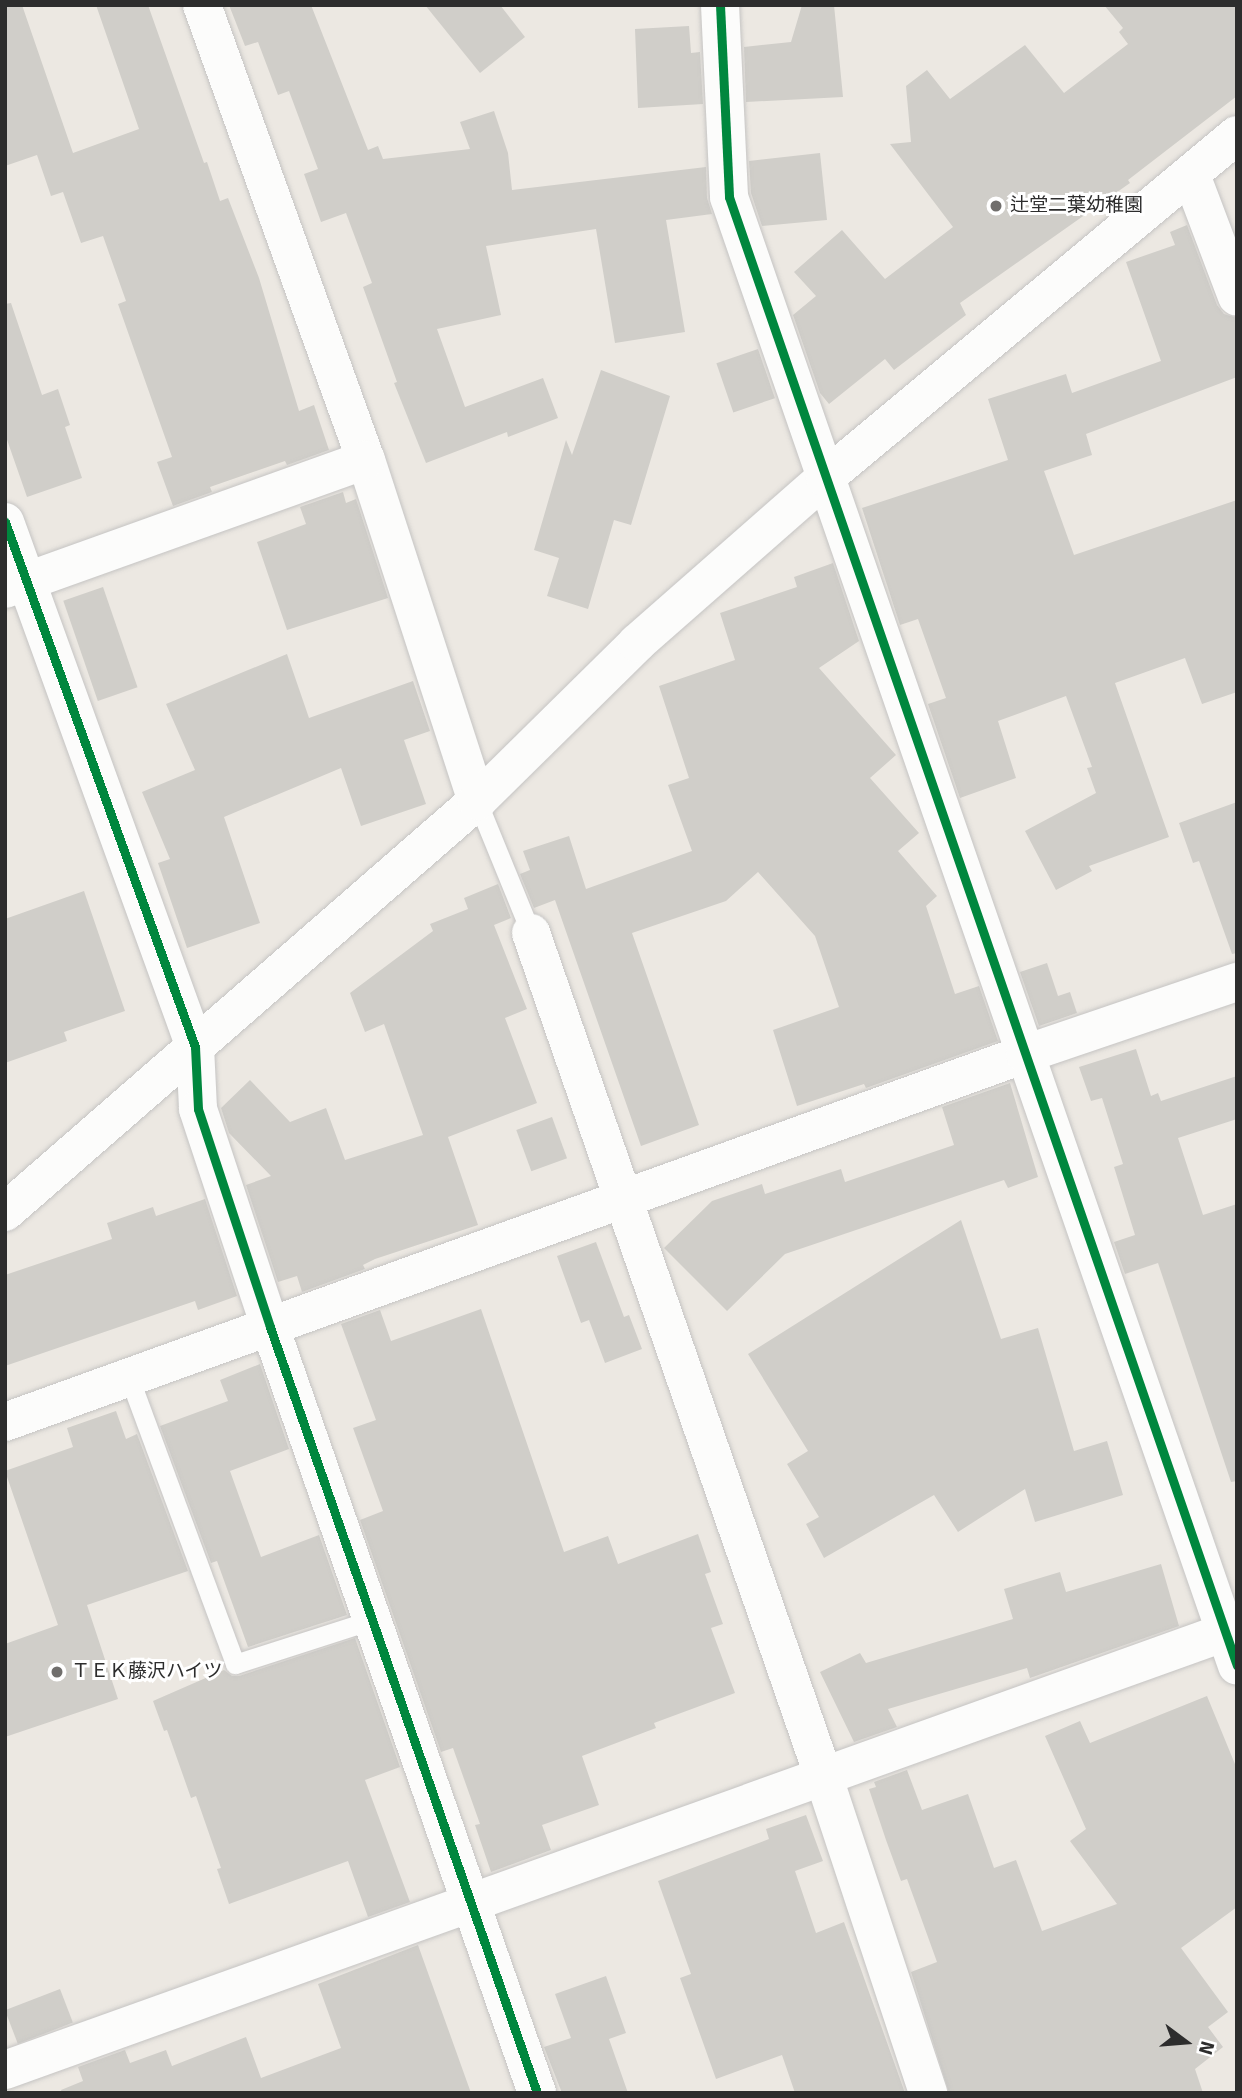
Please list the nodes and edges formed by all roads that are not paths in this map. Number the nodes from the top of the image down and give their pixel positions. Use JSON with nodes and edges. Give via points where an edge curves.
{"nodes":[{"id":1,"x":202,"y":5,"type":"edge"},
{"id":2,"x":720,"y":5,"type":"edge"},
{"id":3,"x":1237,"y":135,"type":"edge"},
{"id":4,"x":1191,"y":175,"type":"junction"},
{"id":5,"x":1237,"y":297,"type":"edge"},
{"id":6,"x":366,"y":460,"type":"junction"},
{"id":7,"x":825,"y":478,"type":"junction"},
{"id":8,"x":5,"y":522,"type":"edge"},
{"id":9,"x":15,"y":585,"type":"edge"},
{"id":10,"x":477,"y":802,"type":"junction"},
{"id":11,"x":531,"y":933,"type":"joint"},
{"id":12,"x":1237,"y":982,"type":"edge"},
{"id":13,"x":195,"y":1047,"type":"junction"},
{"id":14,"x":1025,"y":1054,"type":"junction"},
{"id":15,"x":623,"y":1199,"type":"junction"},
{"id":16,"x":5,"y":1212,"type":"edge"},
{"id":17,"x":270,"y":1327,"type":"junction"},
{"id":18,"x":129,"y":1377,"type":"junction"},
{"id":19,"x":5,"y":1422,"type":"edge"},
{"id":20,"x":372,"y":1620,"type":"junction"},
{"id":21,"x":1233,"y":1642,"type":"edge"},
{"id":22,"x":823,"y":1775,"type":"junction"},
{"id":23,"x":470,"y":1901,"type":"junction"},
{"id":24,"x":5,"y":2070,"type":"edge"},
{"id":25,"x":537,"y":2093,"type":"edge"},
{"id":26,"x":928,"y":2093,"type":"edge"}],
"edges":[{"from":1,"to":6,"type":"street"},
{"from":2,"to":7,"type":"street","via":[[729,197]]},
{"from":3,"to":4,"type":"street"},
{"from":4,"to":5,"type":"street"},
{"from":4,"to":7,"type":"street"},
{"from":6,"to":9,"type":"street"},
{"from":6,"to":10,"type":"street"},
{"from":7,"to":10,"type":"street","via":[[637,643]]},
{"from":7,"to":14,"type":"street"},
{"from":8,"to":9,"type":"street"},
{"from":9,"to":13,"type":"street"},
{"from":10,"to":11,"type":"lane"},
{"from":10,"to":13,"type":"street"},
{"from":11,"to":15,"type":"street"},
{"from":12,"to":14,"type":"street"},
{"from":13,"to":16,"type":"street"},
{"from":13,"to":17,"type":"street","via":[[198,1109]]},
{"from":14,"to":15,"type":"street"},
{"from":14,"to":21,"type":"street"},
{"from":15,"to":17,"type":"street"},
{"from":15,"to":22,"type":"street"},
{"from":17,"to":18,"type":"street"},
{"from":17,"to":20,"type":"street"},
{"from":18,"to":19,"type":"street"},
{"from":18,"to":20,"type":"lane","via":[[235,1664]]},
{"from":20,"to":23,"type":"street"},
{"from":21,"to":22,"type":"street"},
{"from":22,"to":23,"type":"street"},
{"from":22,"to":26,"type":"street"},
{"from":23,"to":24,"type":"street"},
{"from":23,"to":25,"type":"street"}]}
